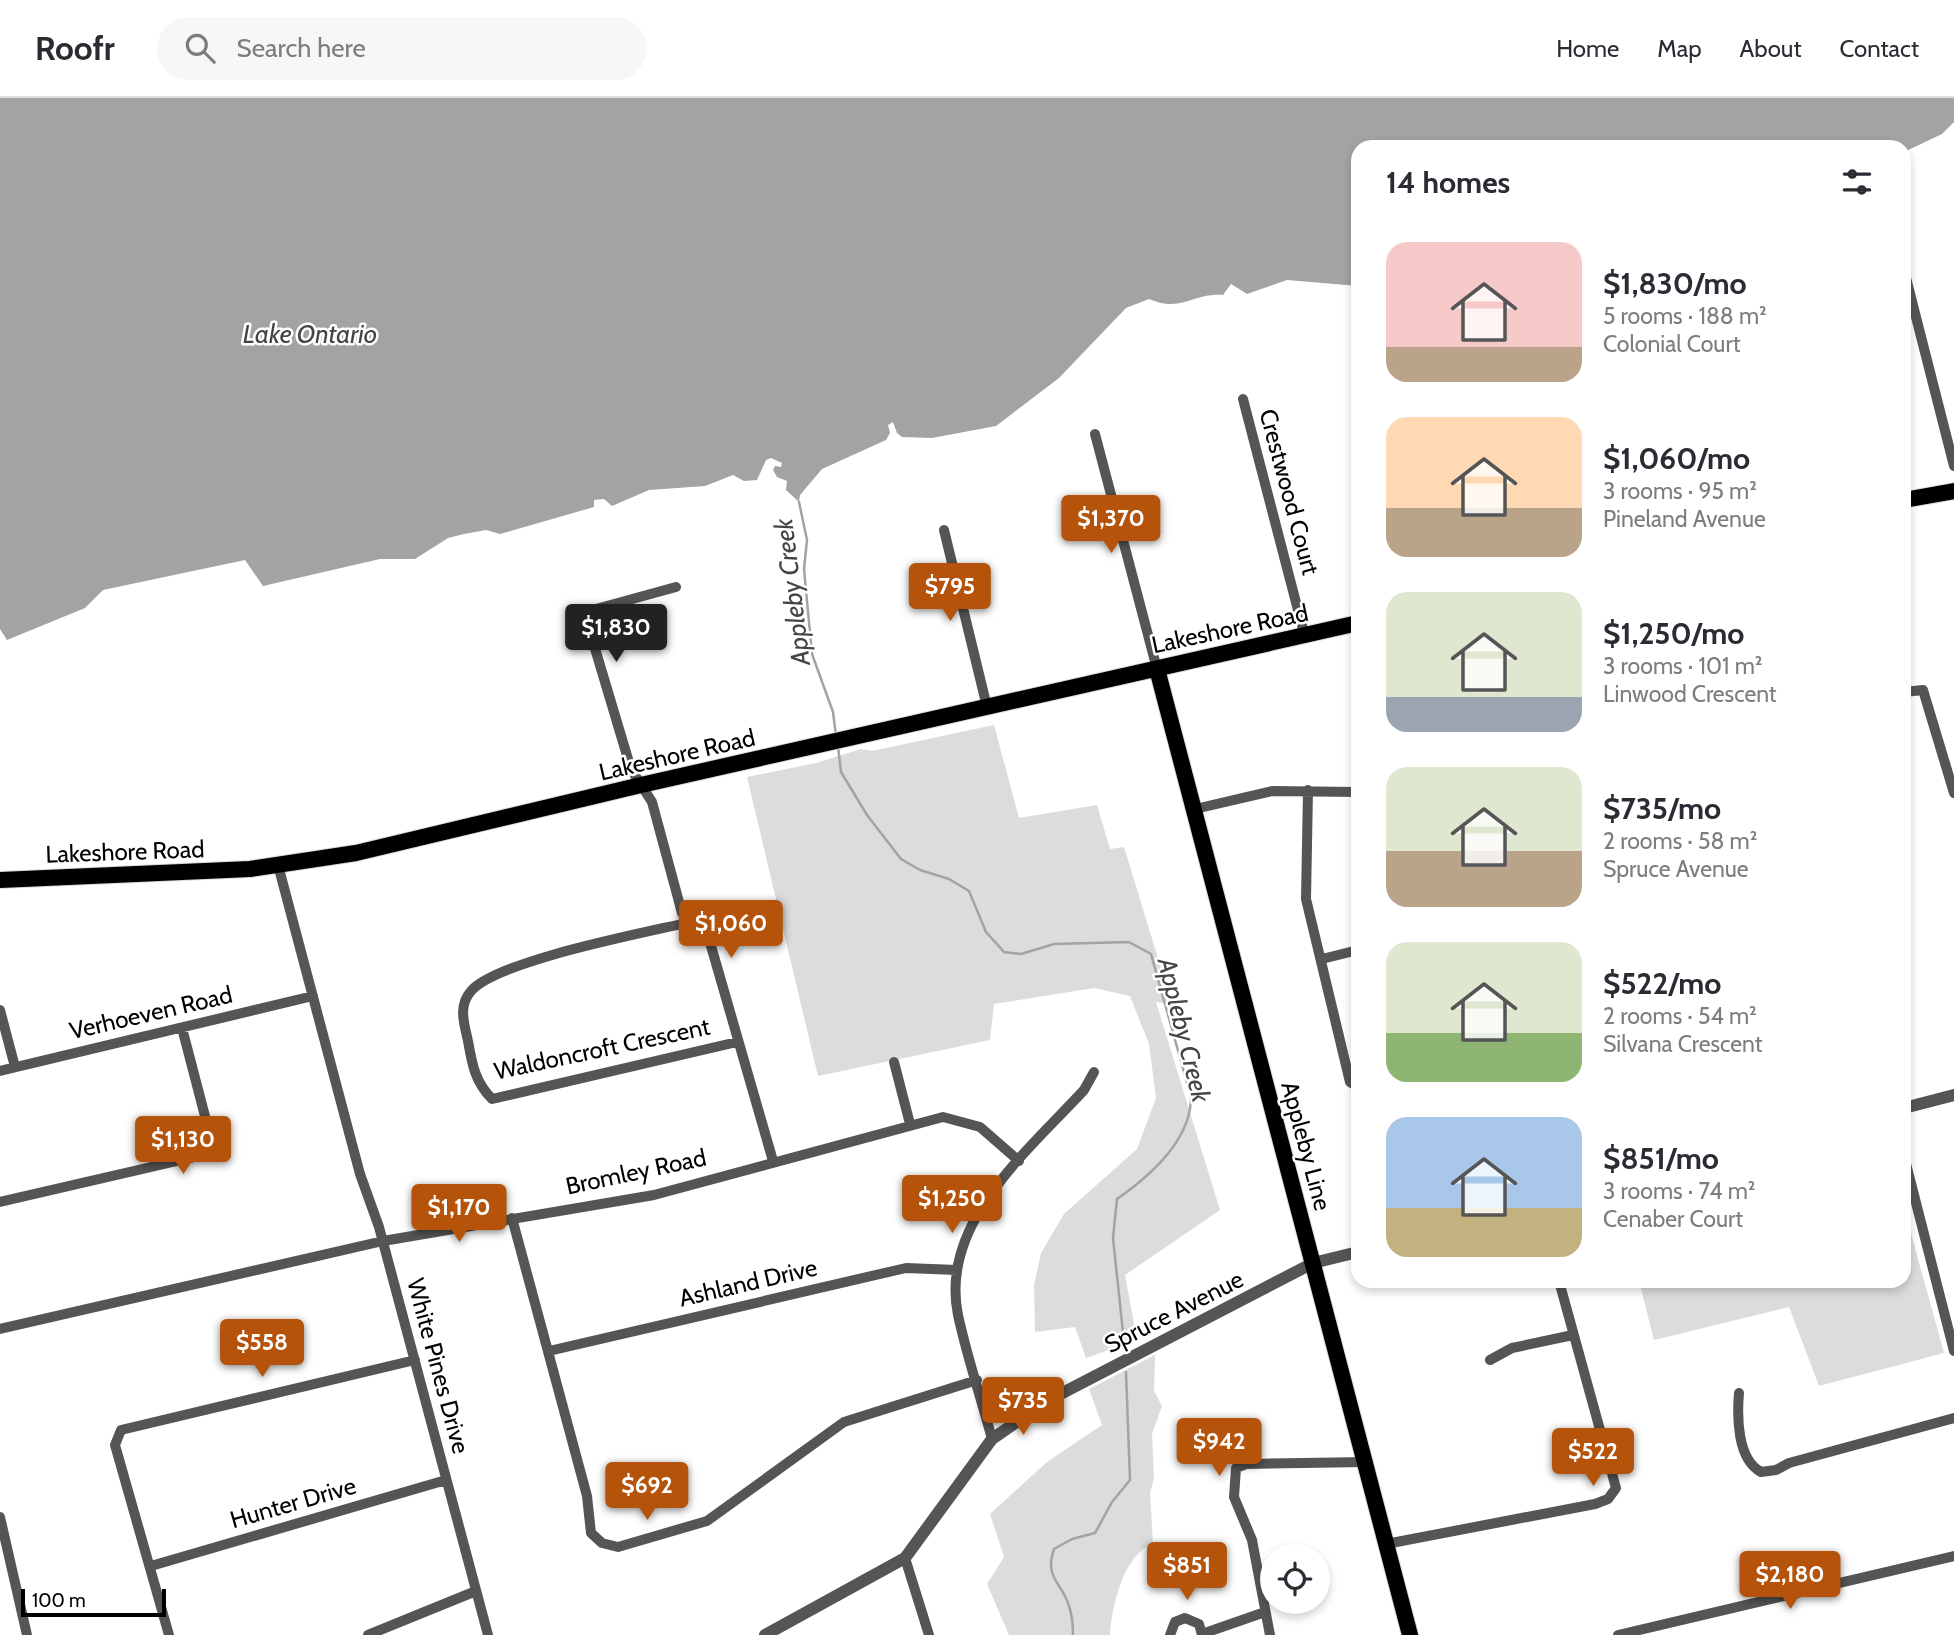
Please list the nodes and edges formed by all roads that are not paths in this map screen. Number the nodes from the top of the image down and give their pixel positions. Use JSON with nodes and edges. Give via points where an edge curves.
{"nodes":[{"id":1,"x":1911,"y":297,"type":"edge"},
{"id":2,"x":1243,"y":399,"type":"dead end"},
{"id":3,"x":1095,"y":433,"type":"dead end"},
{"id":4,"x":1954,"y":466,"type":"edge"},
{"id":5,"x":1954,"y":491,"type":"edge"},
{"id":6,"x":1911,"y":499,"type":"edge"},
{"id":7,"x":944,"y":530,"type":"dead end"},
{"id":8,"x":676,"y":587,"type":"dead end"},
{"id":9,"x":1351,"y":625,"type":"edge"},
{"id":10,"x":1305,"y":637,"type":"junction"},
{"id":11,"x":1157,"y":669,"type":"junction"},
{"id":12,"x":1911,"y":691,"type":"edge"},
{"id":13,"x":987,"y":707,"type":"junction"},
{"id":14,"x":642,"y":785,"type":"junction"},
{"id":15,"x":1308,"y":790,"type":"junction"},
{"id":16,"x":1351,"y":792,"type":"edge"},
{"id":17,"x":1954,"y":793,"type":"edge"},
{"id":18,"x":1195,"y":809,"type":"junction"},
{"id":19,"x":278,"y":865,"type":"junction"},
{"id":20,"x":0,"y":880,"type":"edge"},
{"id":21,"x":695,"y":921,"type":"junction"},
{"id":22,"x":1351,"y":952,"type":"edge"},
{"id":23,"x":1322,"y":960,"type":"junction"},
{"id":24,"x":313,"y":996,"type":"junction"},
{"id":25,"x":0,"y":1010,"type":"edge"},
{"id":26,"x":183,"y":1028,"type":"junction"},
{"id":27,"x":737,"y":1042,"type":"junction"},
{"id":28,"x":894,"y":1062,"type":"dead end"},
{"id":29,"x":15,"y":1067,"type":"junction"},
{"id":30,"x":0,"y":1071,"type":"edge"},
{"id":31,"x":1094,"y":1072,"type":"dead end"},
{"id":32,"x":1351,"y":1083,"type":"edge"},
{"id":33,"x":1954,"y":1095,"type":"edge"},
{"id":34,"x":1911,"y":1106,"type":"edge"},
{"id":35,"x":910,"y":1124,"type":"junction"},
{"id":36,"x":773,"y":1161,"type":"junction"},
{"id":37,"x":1019,"y":1161,"type":"junction"},
{"id":38,"x":1911,"y":1183,"type":"edge"},
{"id":39,"x":0,"y":1202,"type":"edge"},
{"id":40,"x":512,"y":1218,"type":"junction"},
{"id":41,"x":383,"y":1241,"type":"junction"},
{"id":42,"x":1351,"y":1254,"type":"edge"},
{"id":43,"x":1313,"y":1263,"type":"junction"},
{"id":44,"x":957,"y":1270,"type":"junction"},
{"id":45,"x":1561,"y":1288,"type":"edge"},
{"id":46,"x":0,"y":1329,"type":"edge"},
{"id":47,"x":1573,"y":1335,"type":"junction"},
{"id":48,"x":549,"y":1351,"type":"junction"},
{"id":49,"x":1954,"y":1351,"type":"edge"},
{"id":50,"x":415,"y":1360,"type":"junction"},
{"id":51,"x":1490,"y":1360,"type":"dead end"},
{"id":52,"x":977,"y":1380,"type":"junction"},
{"id":53,"x":1739,"y":1392,"type":"dead end"},
{"id":54,"x":1954,"y":1418,"type":"edge"},
{"id":55,"x":992,"y":1439,"type":"junction"},
{"id":56,"x":1367,"y":1462,"type":"junction"},
{"id":57,"x":446,"y":1480,"type":"junction"},
{"id":58,"x":0,"y":1517,"type":"edge"},
{"id":59,"x":1386,"y":1544,"type":"junction"},
{"id":60,"x":1954,"y":1556,"type":"edge"},
{"id":61,"x":905,"y":1558,"type":"junction"},
{"id":62,"x":151,"y":1566,"type":"junction"},
{"id":63,"x":1260,"y":1584,"type":"edge"},
{"id":64,"x":476,"y":1591,"type":"junction"},
{"id":65,"x":1260,"y":1614,"type":"edge"},
{"id":66,"x":1265,"y":1614,"type":"edge"},
{"id":67,"x":27,"y":1635,"type":"edge"},
{"id":68,"x":169,"y":1635,"type":"edge"},
{"id":69,"x":368,"y":1635,"type":"edge"},
{"id":70,"x":488,"y":1635,"type":"edge"},
{"id":71,"x":765,"y":1635,"type":"edge"},
{"id":72,"x":929,"y":1635,"type":"edge"},
{"id":73,"x":1170,"y":1635,"type":"edge"},
{"id":74,"x":1202,"y":1635,"type":"edge"},
{"id":75,"x":1270,"y":1635,"type":"edge"},
{"id":76,"x":1409,"y":1635,"type":"edge"},
{"id":77,"x":1618,"y":1635,"type":"edge"}],
"edges":[{"from":1,"to":4,"type":"street"},
{"from":2,"to":10,"type":"street","name":"Crestwood Court"},
{"from":3,"to":11,"type":"street"},
{"from":5,"to":6,"type":"main road"},
{"from":7,"to":13,"type":"street"},
{"from":8,"to":14,"type":"street","via":[[596,608],[588,625],[631,769]]},
{"from":9,"to":10,"type":"main road","name":"Lakeshore Road"},
{"from":10,"to":11,"type":"main road","name":"Lakeshore Road"},
{"from":11,"to":13,"type":"main road","name":"Lakeshore Road"},
{"from":11,"to":18,"type":"main road","name":"Appleby Line"},
{"from":12,"to":17,"type":"street","via":[[1923,690]]},
{"from":13,"to":14,"type":"main road","name":"Lakeshore Road"},
{"from":14,"to":19,"type":"main road","name":"Lakeshore Road","via":[[368,851]]},
{"from":14,"to":21,"type":"street","via":[[652,802],[682,913]]},
{"from":15,"to":16,"type":"street"},
{"from":15,"to":18,"type":"street","via":[[1272,791]]},
{"from":15,"to":23,"type":"street","via":[[1306,900]]},
{"from":18,"to":43,"type":"main road","name":"Appleby Line"},
{"from":19,"to":20,"type":"main road","name":"Lakeshore Road"},
{"from":19,"to":24,"type":"street","name":"White Pines Drive"},
{"from":21,"to":27,"type":"street","via":[[707,932]]},
{"from":21,"to":27,"type":"street","name":"Waldoncroft Crescent","via":[[505,968],[471,990],[462,1009],[473,1070],[492,1099]]},
{"from":22,"to":23,"type":"street"},
{"from":23,"to":32,"type":"street"},
{"from":24,"to":26,"type":"street","name":"Verhoeven Road"},
{"from":24,"to":41,"type":"street","name":"White Pines Drive","via":[[360,1174]]},
{"from":25,"to":29,"type":"street"},
{"from":26,"to":29,"type":"street","name":"Verhoeven Road"},
{"from":26,"to":39,"type":"street","via":[[212,1143],[203,1155]]},
{"from":27,"to":36,"type":"street"},
{"from":28,"to":35,"type":"street"},
{"from":29,"to":30,"type":"street","name":"Verhoeven Road"},
{"from":31,"to":37,"type":"street","via":[[1084,1090]]},
{"from":33,"to":34,"type":"street"},
{"from":35,"to":36,"type":"street","name":"Bromley Road"},
{"from":35,"to":37,"type":"street","name":"Bromley Road","via":[[943,1117],[980,1127]]},
{"from":36,"to":40,"type":"street","name":"Bromley Road","via":[[654,1195]]},
{"from":37,"to":44,"type":"street","via":[[970,1229]]},
{"from":38,"to":49,"type":"street"},
{"from":40,"to":41,"type":"street","name":"Bromley Road"},
{"from":40,"to":48,"type":"street"},
{"from":41,"to":46,"type":"street","name":"Bromley Road"},
{"from":41,"to":50,"type":"street","name":"White Pines Drive"},
{"from":42,"to":43,"type":"street","name":"Spruce Avenue"},
{"from":43,"to":55,"type":"street","name":"Spruce Avenue","via":[[1046,1401]]},
{"from":43,"to":56,"type":"main road","name":"Appleby Line"},
{"from":44,"to":48,"type":"street","name":"Ashland Drive","via":[[906,1268]]},
{"from":44,"to":52,"type":"street","via":[[958,1313]]},
{"from":45,"to":47,"type":"street"},
{"from":47,"to":51,"type":"street","via":[[1512,1348]]},
{"from":47,"to":59,"type":"street","via":[[1616,1488],[1608,1499]]},
{"from":48,"to":52,"type":"street","via":[[587,1496],[591,1533],[602,1543],[618,1547],[706,1521],[844,1422]]},
{"from":50,"to":57,"type":"street","name":"White Pines Drive"},
{"from":50,"to":62,"type":"street","via":[[121,1430],[115,1445]]},
{"from":52,"to":55,"type":"street"},
{"from":53,"to":54,"type":"street","via":[[1744,1455],[1760,1472]]},
{"from":55,"to":61,"type":"street","name":"Spruce Avenue"},
{"from":56,"to":59,"type":"main road","name":"Appleby Line"},
{"from":56,"to":63,"type":"street","via":[[1246,1464],[1236,1468],[1234,1497],[1252,1540]]},
{"from":57,"to":62,"type":"street","name":"Hunter Drive"},
{"from":57,"to":64,"type":"street","name":"White Pines Drive"},
{"from":58,"to":67,"type":"street"},
{"from":59,"to":76,"type":"main road","name":"Appleby Line"},
{"from":60,"to":77,"type":"street"},
{"from":61,"to":71,"type":"street","name":"Spruce Avenue"},
{"from":61,"to":72,"type":"street"},
{"from":62,"to":68,"type":"street"},
{"from":64,"to":69,"type":"street"},
{"from":64,"to":70,"type":"street","name":"White Pines Drive"},
{"from":65,"to":74,"type":"street"},
{"from":66,"to":75,"type":"street"},
{"from":73,"to":74,"type":"street","via":[[1175,1622],[1185,1618],[1199,1624]]}]}
